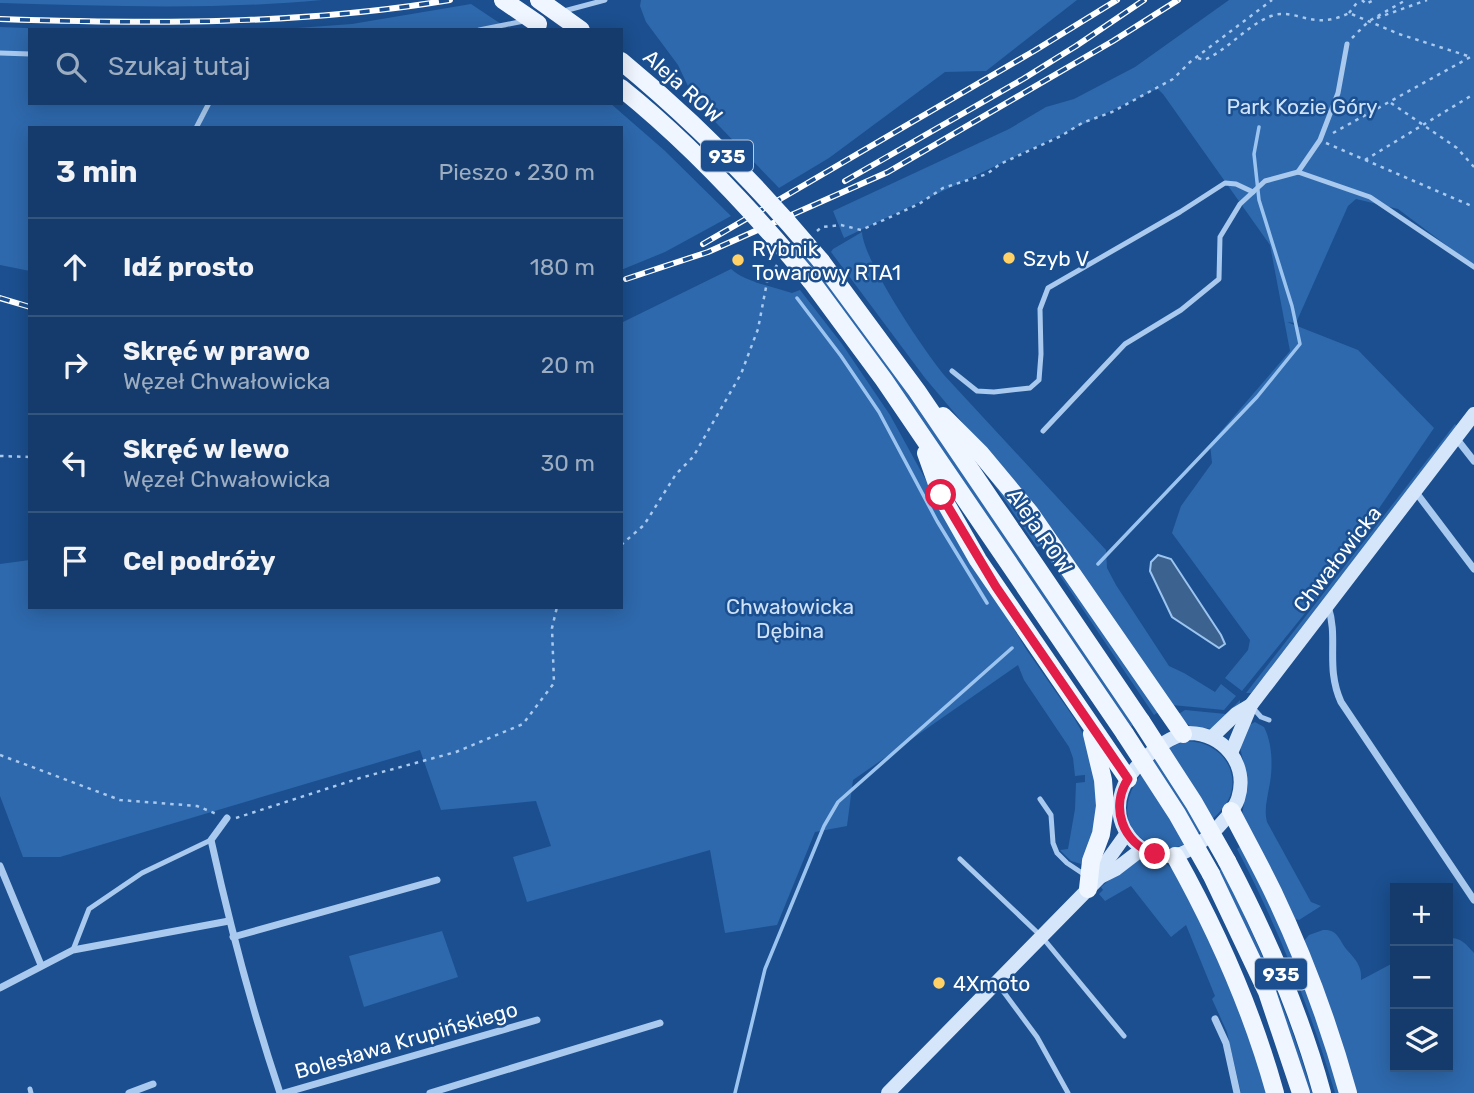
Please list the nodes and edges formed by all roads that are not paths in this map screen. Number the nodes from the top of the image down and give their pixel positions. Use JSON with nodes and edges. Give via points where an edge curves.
{"nodes":[{"id":1,"x":503,"y":0,"type":"edge"},
{"id":2,"x":604,"y":0,"type":"edge"},
{"id":3,"x":543,"y":16,"type":"edge"},
{"id":4,"x":489,"y":28,"type":"edge"},
{"id":5,"x":576,"y":28,"type":"edge"},
{"id":6,"x":1347,"y":44,"type":"road end"},
{"id":7,"x":0,"y":54,"type":"edge"},
{"id":8,"x":28,"y":54,"type":"edge"},
{"id":9,"x":623,"y":63,"type":"edge"},
{"id":10,"x":623,"y":90,"type":"edge"},
{"id":11,"x":208,"y":105,"type":"edge"},
{"id":12,"x":198,"y":126,"type":"edge"},
{"id":13,"x":1298,"y":172,"type":"junction"},
{"id":14,"x":1253,"y":192,"type":"junction"},
{"id":15,"x":1474,"y":267,"type":"edge"},
{"id":16,"x":951,"y":371,"type":"dead end"},
{"id":17,"x":917,"y":391,"type":"junction"},
{"id":18,"x":1474,"y":414,"type":"edge"},
{"id":19,"x":918,"y":430,"type":"junction"},
{"id":20,"x":1043,"y":431,"type":"dead end"},
{"id":21,"x":1456,"y":438,"type":"junction"},
{"id":22,"x":1474,"y":461,"type":"edge"},
{"id":23,"x":1415,"y":491,"type":"junction"},
{"id":24,"x":1474,"y":569,"type":"edge"},
{"id":25,"x":1328,"y":605,"type":"junction"},
{"id":26,"x":1251,"y":705,"type":"junction"},
{"id":27,"x":1089,"y":720,"type":"junction"},
{"id":28,"x":1269,"y":720,"type":"dead end"},
{"id":29,"x":1183,"y":734,"type":"junction"},
{"id":30,"x":1212,"y":737,"type":"junction"},
{"id":31,"x":1231,"y":753,"type":"junction"},
{"id":32,"x":1128,"y":779,"type":"junction"},
{"id":33,"x":1040,"y":799,"type":"dead end"},
{"id":34,"x":1231,"y":811,"type":"junction"},
{"id":35,"x":226,"y":818,"type":"road end"},
{"id":36,"x":1127,"y":833,"type":"junction"},
{"id":37,"x":211,"y":840,"type":"junction"},
{"id":38,"x":1142,"y":849,"type":"junction"},
{"id":39,"x":1175,"y":856,"type":"junction"},
{"id":40,"x":960,"y":859,"type":"dead end"},
{"id":41,"x":0,"y":866,"type":"edge"},
{"id":42,"x":437,"y":880,"type":"dead end"},
{"id":43,"x":1092,"y":881,"type":"junction"},
{"id":44,"x":1474,"y":900,"type":"edge"},
{"id":45,"x":229,"y":921,"type":"junction"},
{"id":46,"x":233,"y":937,"type":"junction"},
{"id":47,"x":1042,"y":937,"type":"junction"},
{"id":48,"x":73,"y":950,"type":"junction"},
{"id":49,"x":41,"y":965,"type":"junction"},
{"id":50,"x":997,"y":983,"type":"junction"},
{"id":51,"x":0,"y":988,"type":"edge"},
{"id":52,"x":1215,"y":1019,"type":"dead end"},
{"id":53,"x":537,"y":1020,"type":"dead end"},
{"id":54,"x":660,"y":1023,"type":"dead end"},
{"id":55,"x":1124,"y":1036,"type":"dead end"},
{"id":56,"x":153,"y":1084,"type":"dead end"},
{"id":57,"x":129,"y":1093,"type":"edge"},
{"id":58,"x":282,"y":1093,"type":"edge"},
{"id":59,"x":430,"y":1093,"type":"edge"},
{"id":60,"x":888,"y":1093,"type":"edge"},
{"id":61,"x":1068,"y":1093,"type":"edge"},
{"id":62,"x":1237,"y":1093,"type":"edge"},
{"id":63,"x":1275,"y":1093,"type":"edge"},
{"id":64,"x":1301,"y":1093,"type":"edge"},
{"id":65,"x":1322,"y":1093,"type":"edge"},
{"id":66,"x":1348,"y":1093,"type":"edge"}],
"edges":[{"from":1,"to":3,"type":"main road","bridge":true},
{"from":2,"to":3,"type":"lane"},
{"from":3,"to":4,"type":"lane"},
{"from":3,"to":5,"type":"main road","bridge":true},
{"from":6,"to":13,"type":"lane","via":[[1338,93],[1321,140]]},
{"from":7,"to":8,"type":"lane"},
{"from":9,"to":17,"type":"main road","name":"Aleja ROW","number":"935","bridge":true,"via":[[668,100],[760,191],[821,261]]},
{"from":10,"to":19,"type":"main road","name":"Aleja ROW","number":"935","bridge":true,"via":[[713,170],[775,237]]},
{"from":11,"to":12,"type":"lane"},
{"from":13,"to":14,"type":"lane","via":[[1265,181]]},
{"from":13,"to":15,"type":"lane","via":[[1370,197]]},
{"from":14,"to":16,"type":"lane","via":[[1225,183],[1048,288],[1040,309],[1039,380],[1030,387],[977,391]]},
{"from":14,"to":20,"type":"lane","via":[[1220,237],[1219,279],[1181,310],[1125,344]]},
{"from":17,"to":29,"type":"main road","via":[[980,453],[1022,503]]},
{"from":17,"to":65,"type":"main road","name":"Aleja ROW","number":"935","bridge":true,"via":[[1194,803],[1282,976]]},
{"from":18,"to":21,"type":"main road","name":"Chwałowicka"},
{"from":19,"to":27,"type":"main road","via":[[941,495],[962,533]]},
{"from":19,"to":64,"type":"main road","name":"Aleja ROW","number":"935","bridge":true,"via":[[1177,814],[1243,938],[1267,992]]},
{"from":21,"to":22,"type":"street"},
{"from":21,"to":23,"type":"main road","name":"Chwałowicka"},
{"from":23,"to":24,"type":"street"},
{"from":23,"to":25,"type":"main road","name":"Chwałowicka"},
{"from":25,"to":26,"type":"main road","name":"Chwałowicka"},
{"from":25,"to":44,"type":"street","via":[[1334,624],[1332,665],[1341,702]]},
{"from":26,"to":28,"type":"lane"},
{"from":26,"to":30,"type":"main road","name":"Chwałowicka"},
{"from":26,"to":31,"type":"main road","name":"Chwałowicka"},
{"from":27,"to":32,"type":"main road"},
{"from":27,"to":43,"type":"main road","via":[[1105,806],[1091,861]]},
{"from":29,"to":30,"type":"main road"},
{"from":29,"to":32,"type":"main road","via":[[1155,749]]},
{"from":30,"to":31,"type":"main road"},
{"from":31,"to":34,"type":"main road","via":[[1240,780]]},
{"from":32,"to":36,"type":"main road","via":[[1119,809]]},
{"from":33,"to":43,"type":"lane","via":[[1051,814],[1058,853]]},
{"from":34,"to":39,"type":"main road","via":[[1198,845]]},
{"from":34,"to":66,"type":"main road","via":[[1300,952]]},
{"from":35,"to":37,"type":"street"},
{"from":36,"to":38,"type":"main road"},
{"from":36,"to":43,"type":"main road"},
{"from":37,"to":45,"type":"street","name":"Bolesława Krupińskiego"},
{"from":37,"to":48,"type":"lane","via":[[142,873],[89,909]]},
{"from":38,"to":39,"type":"main road"},
{"from":38,"to":43,"type":"main road"},
{"from":39,"to":63,"type":"main road","via":[[1223,951]]},
{"from":40,"to":47,"type":"lane"},
{"from":41,"to":49,"type":"street"},
{"from":42,"to":46,"type":"street"},
{"from":43,"to":47,"type":"main road"},
{"from":45,"to":46,"type":"street","name":"Bolesława Krupińskiego"},
{"from":45,"to":48,"type":"street"},
{"from":46,"to":58,"type":"street","name":"Bolesława Krupińskiego","via":[[254,1016]]},
{"from":47,"to":50,"type":"main road"},
{"from":47,"to":55,"type":"lane"},
{"from":48,"to":49,"type":"street"},
{"from":49,"to":51,"type":"street"},
{"from":50,"to":60,"type":"main road"},
{"from":50,"to":61,"type":"lane","via":[[1037,1037]]},
{"from":52,"to":62,"type":"street","via":[[1226,1043]]},
{"from":53,"to":58,"type":"street","name":"Bolesława Krupińskiego"},
{"from":54,"to":59,"type":"street"},
{"from":56,"to":57,"type":"street"}]}
